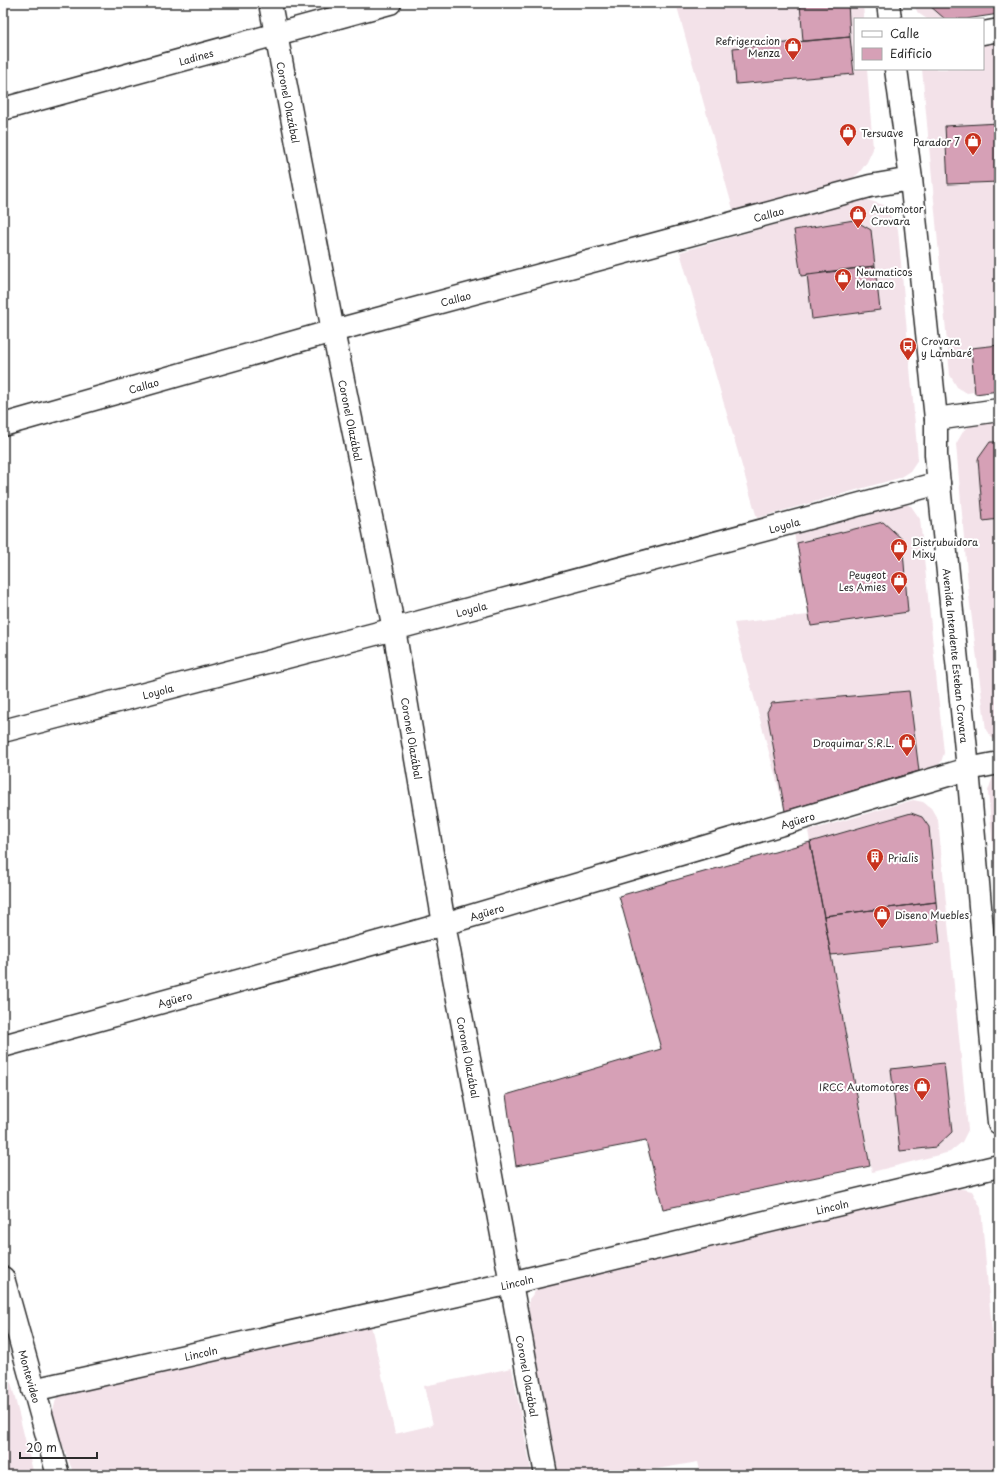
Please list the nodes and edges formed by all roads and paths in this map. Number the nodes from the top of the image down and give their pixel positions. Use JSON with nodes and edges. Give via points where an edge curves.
{"nodes":[{"id":1,"x":270,"y":3,"type":"edge"},
{"id":2,"x":390,"y":3,"type":"edge"},
{"id":3,"x":888,"y":3,"type":"edge"},
{"id":4,"x":890,"y":18,"type":"edge"},
{"id":5,"x":999,"y":30,"type":"edge"},
{"id":6,"x":984,"y":32,"type":"edge"},
{"id":7,"x":276,"y":35,"type":"junction"},
{"id":8,"x":896,"y":70,"type":"edge"},
{"id":9,"x":3,"y":109,"type":"edge"},
{"id":10,"x":911,"y":179,"type":"junction"},
{"id":11,"x":333,"y":331,"type":"junction"},
{"id":12,"x":999,"y":410,"type":"edge"},
{"id":13,"x":936,"y":419,"type":"junction"},
{"id":14,"x":3,"y":425,"type":"edge"},
{"id":15,"x":939,"y":483,"type":"junction"},
{"id":16,"x":394,"y":629,"type":"junction"},
{"id":17,"x":3,"y":731,"type":"edge"},
{"id":18,"x":999,"y":763,"type":"edge"},
{"id":19,"x":968,"y":769,"type":"junction"},
{"id":20,"x":444,"y":924,"type":"junction"},
{"id":21,"x":3,"y":1046,"type":"edge"},
{"id":22,"x":999,"y":1123,"type":"edge"},
{"id":23,"x":999,"y":1166,"type":"edge"},
{"id":24,"x":3,"y":1278,"type":"edge"},
{"id":25,"x":511,"y":1283,"type":"junction"},
{"id":26,"x":33,"y":1390,"type":"junction"},
{"id":27,"x":58,"y":1475,"type":"edge"},
{"id":28,"x":546,"y":1475,"type":"edge"}],
"edges":[{"from":1,"to":7,"type":"street","name":"Coronel Olazábal"},
{"from":2,"to":7,"type":"street","name":"Ladines"},
{"from":3,"to":4,"type":"street"},
{"from":5,"to":6,"type":"street"},
{"from":7,"to":9,"type":"street","name":"Ladines"},
{"from":7,"to":11,"type":"street","name":"Coronel Olazábal"},
{"from":8,"to":10,"type":"street","name":"Avenida Intendente Esteban Crovara"},
{"from":10,"to":11,"type":"street","name":"Callao","via":[[870,186]]},
{"from":10,"to":13,"type":"street","name":"Avenida Intendente Esteban Crovara"},
{"from":11,"to":14,"type":"street","name":"Callao"},
{"from":11,"to":16,"type":"street","name":"Coronel Olazábal"},
{"from":12,"to":13,"type":"street"},
{"from":13,"to":15,"type":"street","name":"Avenida Intendente Esteban Crovara"},
{"from":15,"to":16,"type":"street","name":"Loyola"},
{"from":15,"to":19,"type":"street","name":"Avenida Intendente Esteban Crovara"},
{"from":16,"to":17,"type":"street","name":"Loyola"},
{"from":16,"to":20,"type":"street","name":"Coronel Olazábal"},
{"from":18,"to":19,"type":"street","name":"Agüero"},
{"from":19,"to":20,"type":"street","name":"Agüero"},
{"from":19,"to":22,"type":"street","name":"Avenida Intendente Esteban Crovara"},
{"from":20,"to":21,"type":"street","name":"Agüero"},
{"from":20,"to":25,"type":"street","name":"Coronel Olazábal"},
{"from":23,"to":25,"type":"street","name":"Lincoln"},
{"from":24,"to":26,"type":"street","name":"Montevideo"},
{"from":25,"to":26,"type":"street","name":"Lincoln"},
{"from":25,"to":28,"type":"street","name":"Coronel Olazábal"},
{"from":26,"to":27,"type":"street","name":"Montevideo"}]}
